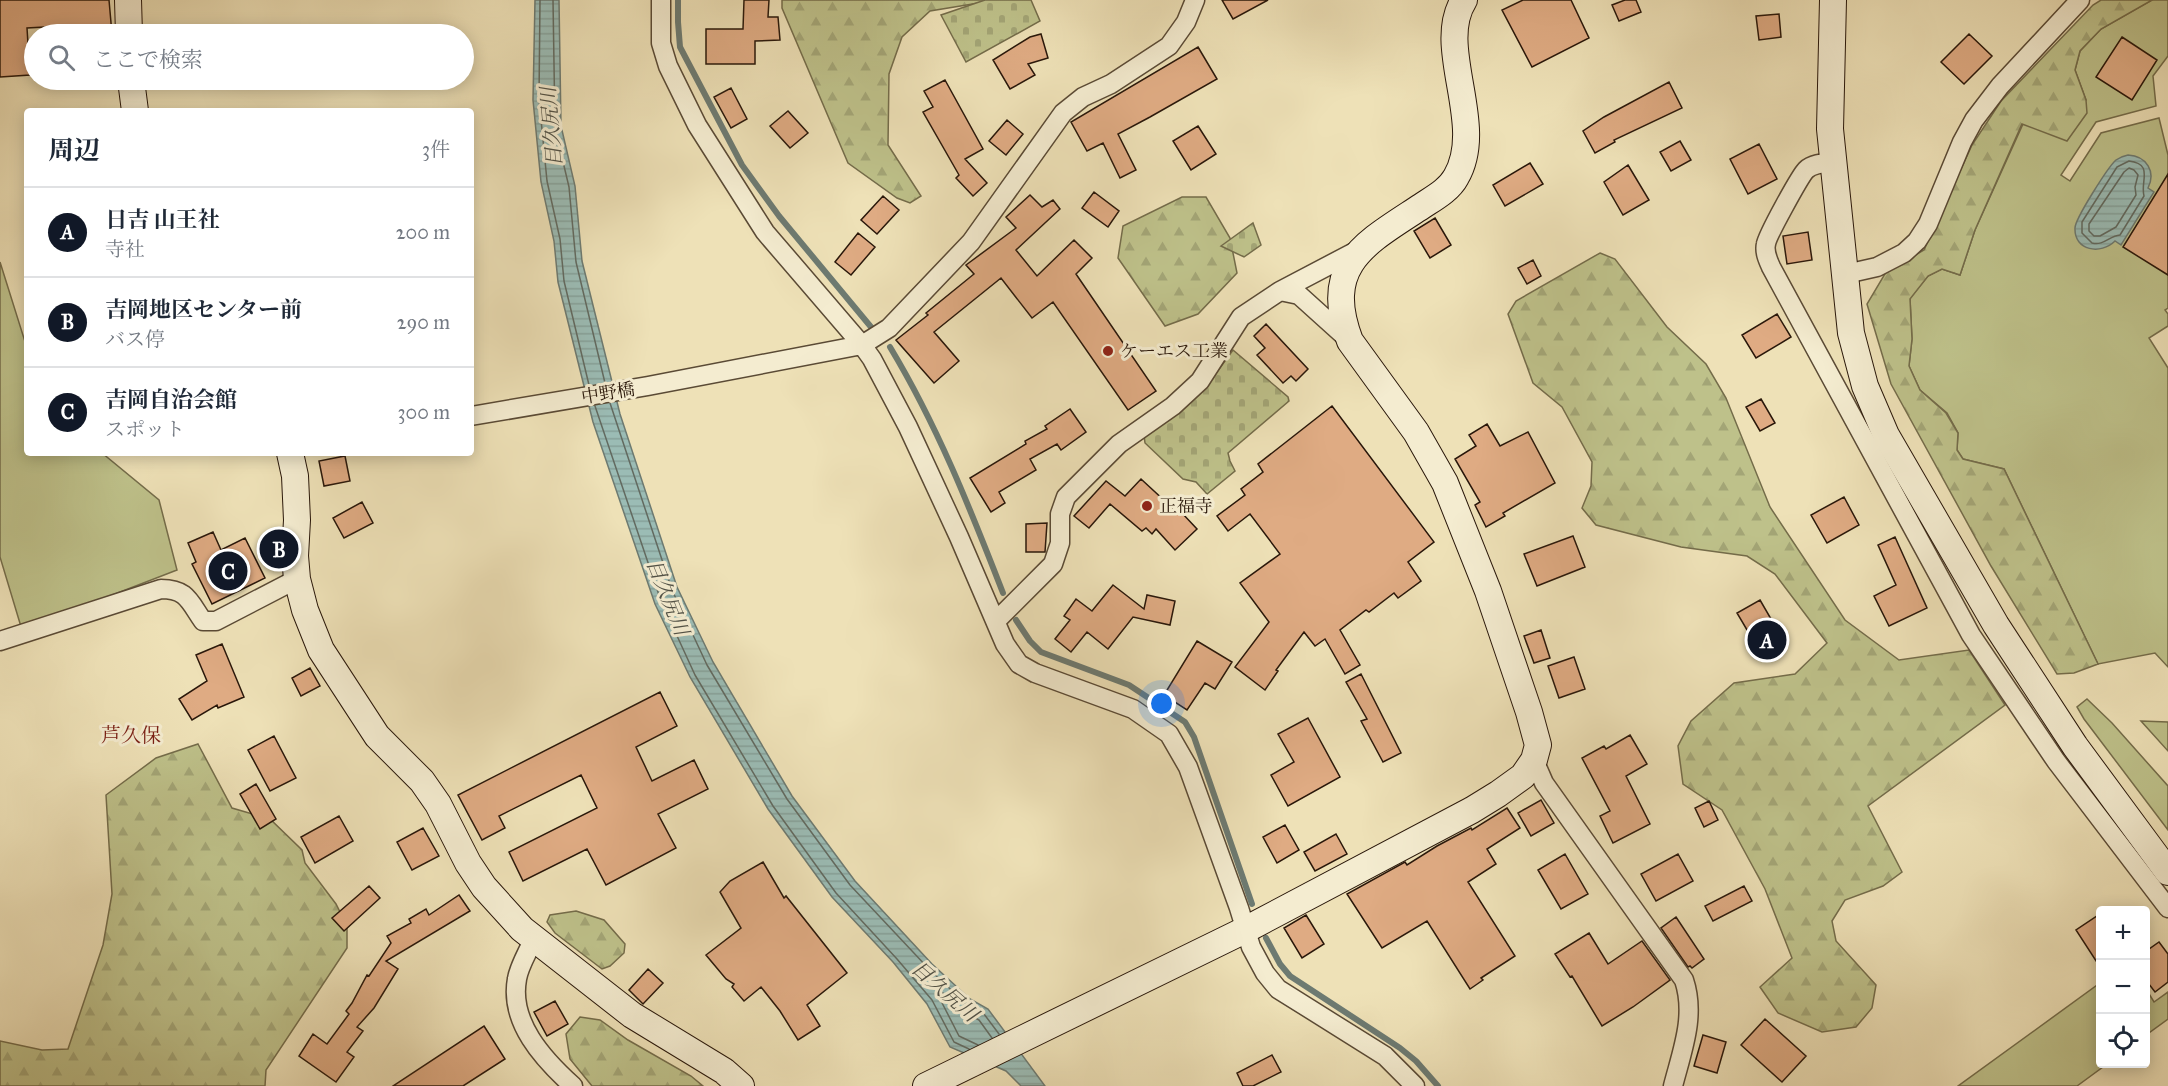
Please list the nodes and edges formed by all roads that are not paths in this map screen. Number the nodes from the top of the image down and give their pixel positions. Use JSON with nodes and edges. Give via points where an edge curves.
{"nodes":[{"id":1,"x":129,"y":0,"type":"edge"},
{"id":2,"x":661,"y":0,"type":"edge"},
{"id":3,"x":1195,"y":0,"type":"edge"},
{"id":4,"x":1464,"y":0,"type":"edge"},
{"id":5,"x":1833,"y":0,"type":"edge"},
{"id":6,"x":2080,"y":0,"type":"edge"},
{"id":7,"x":129,"y":24,"type":"edge"},
{"id":8,"x":132,"y":90,"type":"edge"},
{"id":9,"x":135,"y":108,"type":"edge"},
{"id":10,"x":1833,"y":162,"type":"junction"},
{"id":11,"x":1360,"y":249,"type":"junction"},
{"id":12,"x":1846,"y":274,"type":"junction"},
{"id":13,"x":1280,"y":291,"type":"junction"},
{"id":14,"x":1350,"y":340,"type":"junction"},
{"id":15,"x":862,"y":345,"type":"junction"},
{"id":16,"x":474,"y":415,"type":"edge"},
{"id":17,"x":291,"y":456,"type":"edge"},
{"id":18,"x":1940,"y":550,"type":"junction"},
{"id":19,"x":297,"y":579,"type":"junction"},
{"id":20,"x":996,"y":621,"type":"junction"},
{"id":21,"x":0,"y":640,"type":"edge"},
{"id":22,"x":1534,"y":760,"type":"junction"},
{"id":23,"x":2168,"y":872,"type":"edge"},
{"id":24,"x":2168,"y":908,"type":"edge"},
{"id":25,"x":1245,"y":930,"type":"junction"},
{"id":26,"x":533,"y":940,"type":"junction"},
{"id":27,"x":573,"y":1086,"type":"edge"},
{"id":28,"x":741,"y":1086,"type":"edge"},
{"id":29,"x":926,"y":1086,"type":"edge"},
{"id":30,"x":1415,"y":1086,"type":"edge"},
{"id":31,"x":1673,"y":1086,"type":"edge"}],
"edges":[{"from":1,"to":7,"type":"street"},
{"from":2,"to":15,"type":"street","via":[[661,43],[697,125],[765,232]]},
{"from":3,"to":15,"type":"street","via":[[1169,46],[1063,113],[970,242],[889,328]]},
{"from":4,"to":11,"type":"street","via":[[1456,20],[1455,40],[1467,142],[1463,164],[1455,181],[1440,194]]},
{"from":5,"to":10,"type":"street"},
{"from":6,"to":12,"type":"street","via":[[2000,86],[1974,120],[1917,241],[1904,253],[1876,267]]},
{"from":8,"to":9,"type":"street"},
{"from":10,"to":12,"type":"street"},
{"from":10,"to":18,"type":"street","via":[[1806,170],[1772,228],[1766,252],[1771,267]]},
{"from":11,"to":13,"type":"street"},
{"from":11,"to":14,"type":"street","via":[[1346,269],[1341,289],[1342,315]]},
{"from":12,"to":18,"type":"street","via":[[1851,333],[1865,386]]},
{"from":13,"to":14,"type":"street","via":[[1299,295]]},
{"from":13,"to":20,"type":"street","via":[[1241,317],[1200,381],[1173,406],[1119,444],[1066,497],[1053,564]]},
{"from":14,"to":22,"type":"street","via":[[1416,432],[1445,483],[1488,591],[1529,712],[1538,745]]},
{"from":15,"to":16,"type":"street","name":"中野橋"},
{"from":15,"to":20,"type":"street","via":[[908,427]]},
{"from":17,"to":19,"type":"street","via":[[295,476]]},
{"from":18,"to":23,"type":"street","via":[[1996,625],[2075,747]]},
{"from":18,"to":24,"type":"street","via":[[1971,635],[2056,761]]},
{"from":19,"to":21,"type":"street","via":[[216,621],[203,621],[186,597],[175,589],[161,589]]},
{"from":19,"to":26,"type":"street","via":[[321,650],[376,736],[422,781],[484,887]]},
{"from":20,"to":25,"type":"street","via":[[1019,664],[1133,710],[1169,734],[1188,767]]},
{"from":22,"to":25,"type":"street","via":[[1524,776],[1472,810]]},
{"from":22,"to":31,"type":"street","via":[[1544,783],[1684,980],[1690,998],[1689,1021]]},
{"from":25,"to":29,"type":"street"},
{"from":25,"to":30,"type":"street","via":[[1265,974],[1278,989],[1385,1056]]},
{"from":26,"to":27,"type":"street","via":[[517,978],[516,1004],[527,1034]]},
{"from":26,"to":28,"type":"street","via":[[632,1015],[724,1071]]}]}
